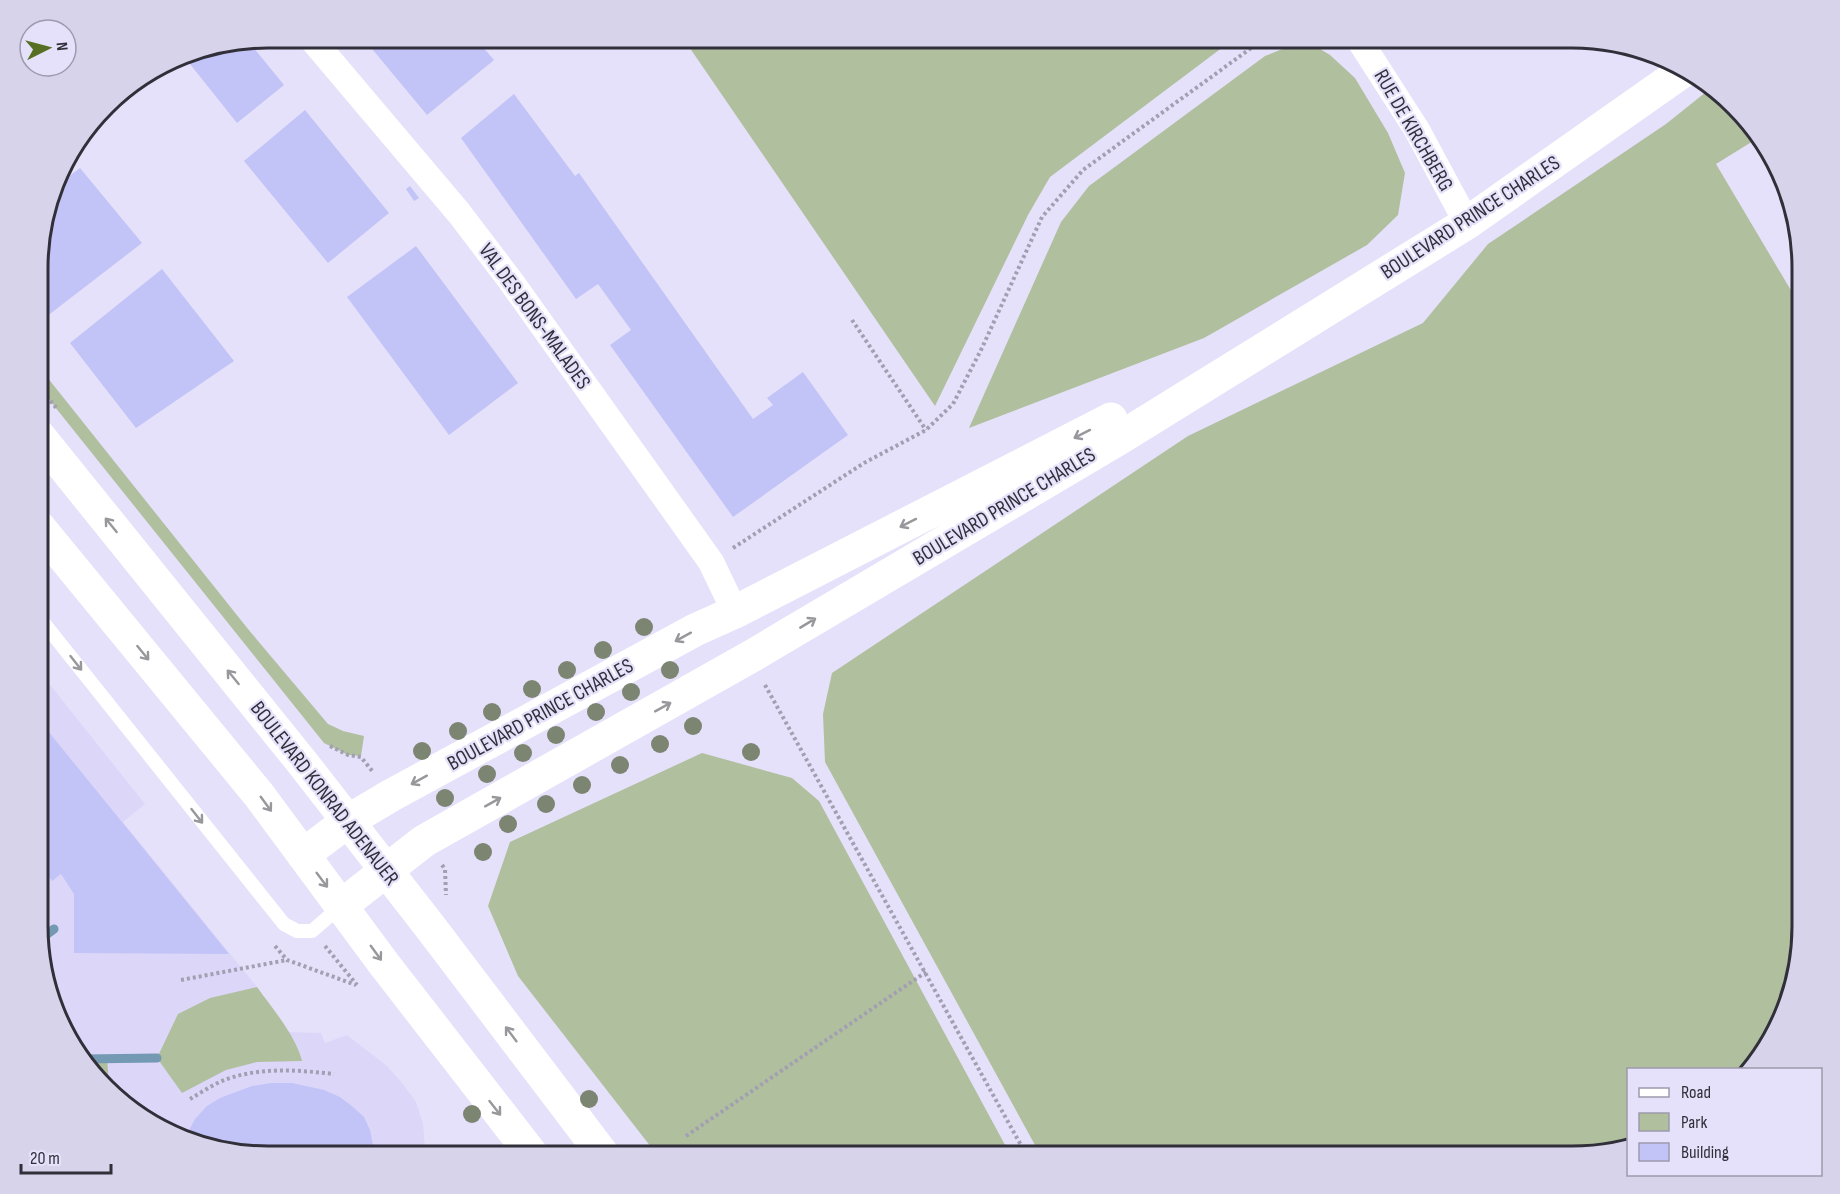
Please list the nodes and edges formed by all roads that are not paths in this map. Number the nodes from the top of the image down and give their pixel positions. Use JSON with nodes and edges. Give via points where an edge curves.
{"nodes":[{"id":1,"x":319,"y":48,"type":"edge"},
{"id":2,"x":1365,"y":48,"type":"edge"},
{"id":3,"x":1678,"y":75,"type":"edge"},
{"id":4,"x":1467,"y":223,"type":"junction"},
{"id":5,"x":1249,"y":356,"type":"junction"},
{"id":6,"x":48,"y":447,"type":"edge"},
{"id":7,"x":48,"y":538,"type":"edge"},
{"id":8,"x":735,"y":612,"type":"junction"},
{"id":9,"x":48,"y":628,"type":"edge"},
{"id":10,"x":757,"y":653,"type":"junction"},
{"id":11,"x":348,"y":822,"type":"junction"},
{"id":12,"x":303,"y":855,"type":"junction"},
{"id":13,"x":387,"y":871,"type":"junction"},
{"id":14,"x":341,"y":906,"type":"junction"},
{"id":15,"x":525,"y":1146,"type":"edge"},
{"id":16,"x":596,"y":1146,"type":"edge"}],
"edges":[{"from":1,"to":8,"type":"street","name":"VAL DES BONS-MALADES","via":[[459,213],[510,280],[711,562]]},
{"from":2,"to":4,"type":"street","name":"RUE DE KIRCHBERG","via":[[1417,130]]},
{"from":3,"to":4,"type":"main road","name":"BOULEVARD PRINCE CHARLES"},
{"from":4,"to":5,"type":"main road","name":"BOULEVARD PRINCE CHARLES"},
{"from":5,"to":8,"type":"main road","name":"BOULEVARD PRINCE CHARLES","one_way":true,"via":[[1110,419]]},
{"from":10,"to":5,"type":"main road","name":"BOULEVARD PRINCE CHARLES","one_way":true,"via":[[1120,438]]},
{"from":11,"to":6,"type":"main road","name":"BOULEVARD KONRAD ADENAUER","one_way":true},
{"from":7,"to":12,"type":"main road","one_way":true,"via":[[259,795]]},
{"from":8,"to":10,"type":"main road"},
{"from":8,"to":11,"type":"main road","name":"BOULEVARD PRINCE CHARLES","one_way":true,"via":[[695,630]]},
{"from":9,"to":14,"type":"lane","one_way":true,"via":[[284,924],[297,931],[312,931]]},
{"from":13,"to":10,"type":"main road","name":"BOULEVARD PRINCE CHARLES","one_way":true,"via":[[424,841]]},
{"from":11,"to":12,"type":"main road","name":"BOULEVARD PRINCE CHARLES"},
{"from":11,"to":13,"type":"main road","name":"BOULEVARD KONRAD ADENAUER"},
{"from":12,"to":14,"type":"main road","one_way":true},
{"from":13,"to":14,"type":"main road","name":"BOULEVARD PRINCE CHARLES"},
{"from":16,"to":13,"type":"main road","name":"BOULEVARD KONRAD ADENAUER","one_way":true},
{"from":14,"to":15,"type":"main road","one_way":true}]}
